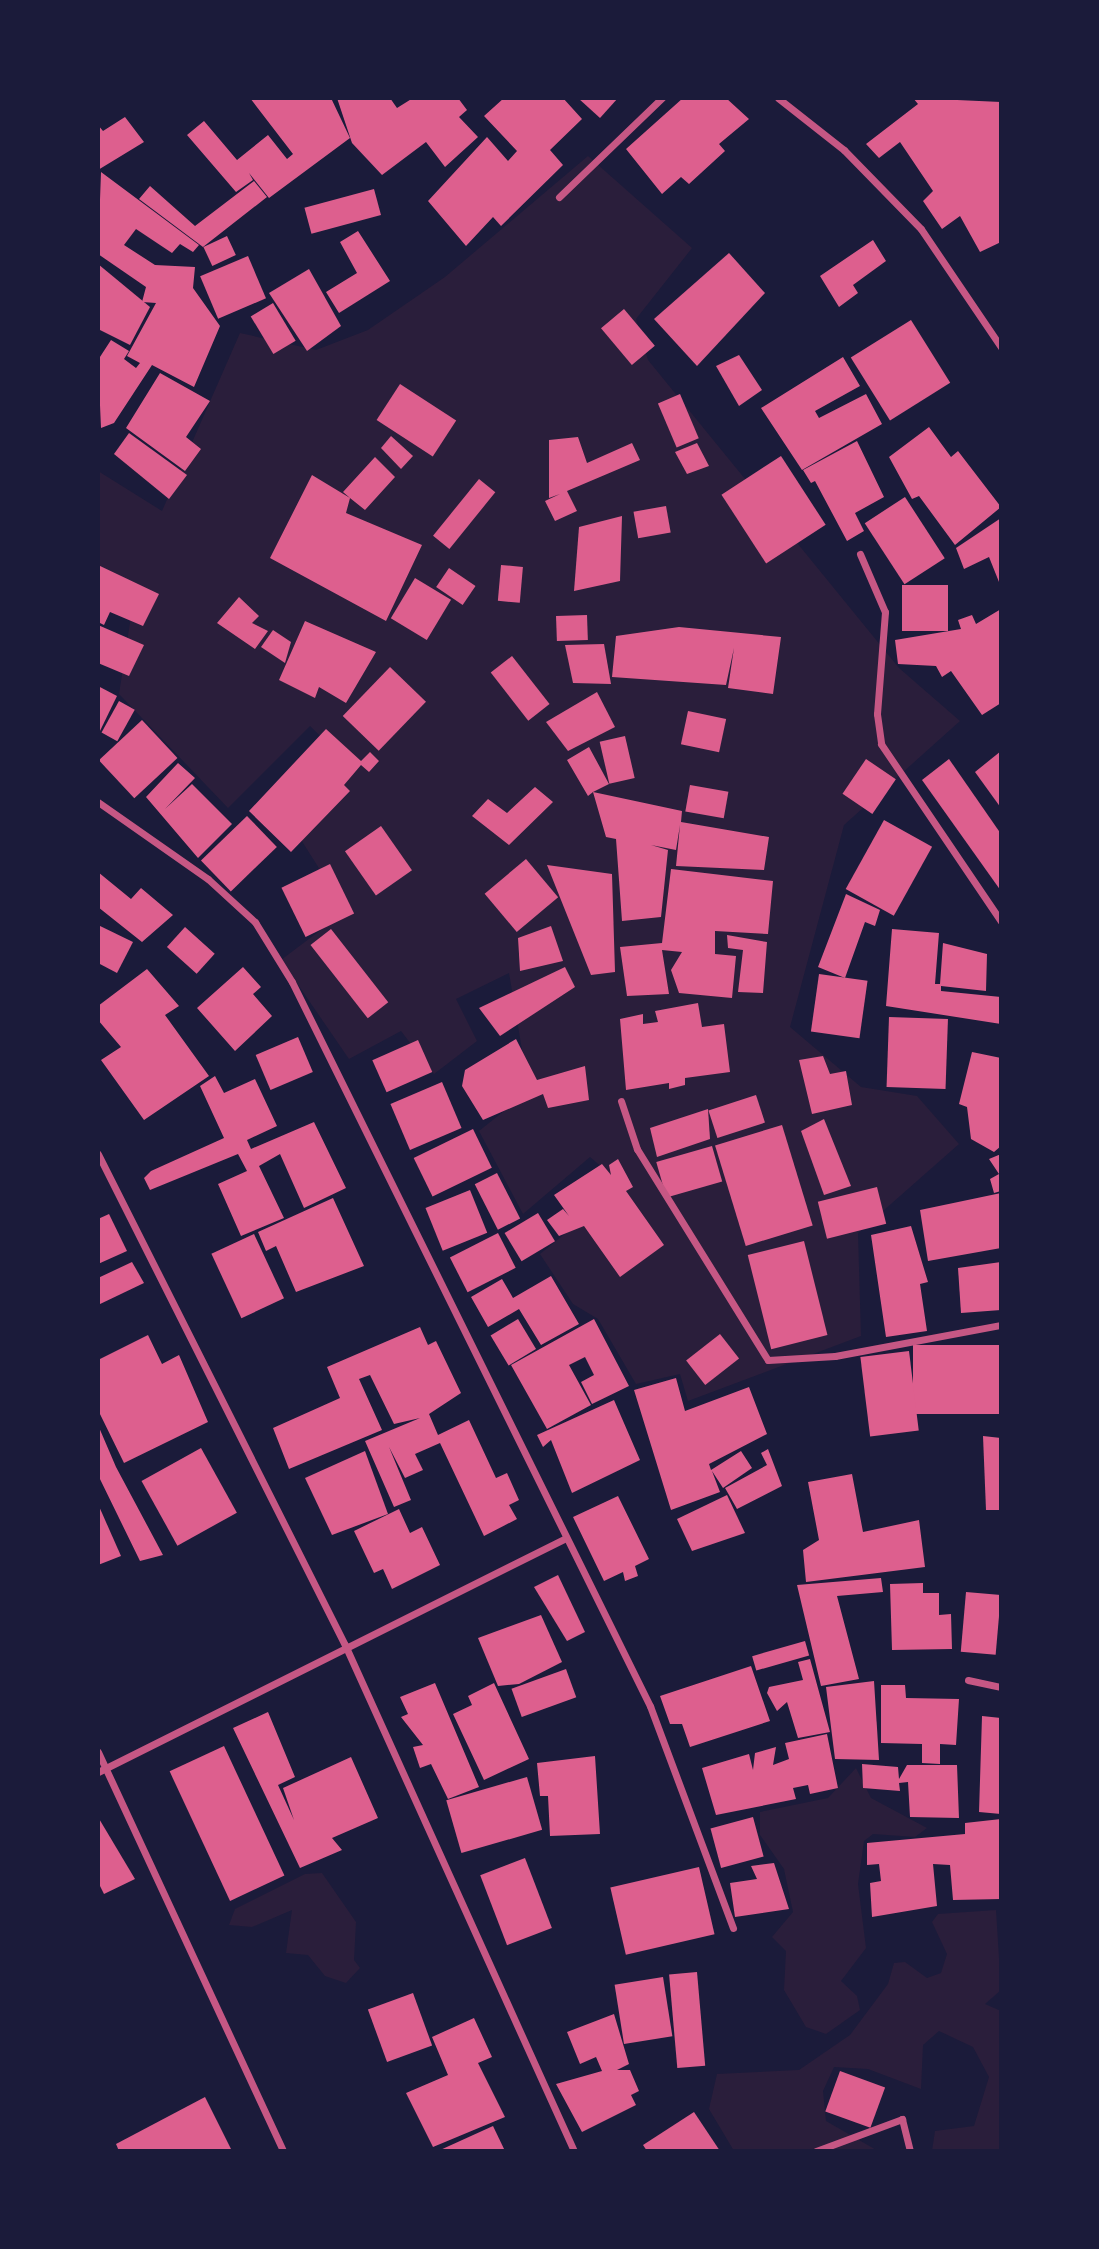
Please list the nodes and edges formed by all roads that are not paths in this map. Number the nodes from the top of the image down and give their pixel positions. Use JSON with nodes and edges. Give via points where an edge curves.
{"nodes":[{"id":1,"x":662,"y":98,"type":"edge"},
{"id":2,"x":778,"y":98,"type":"edge"},
{"id":3,"x":559,"y":197,"type":"dead end"},
{"id":4,"x":1001,"y":346,"type":"edge"},
{"id":5,"x":860,"y":554,"type":"dead end"},
{"id":6,"x":98,"y":802,"type":"edge"},
{"id":7,"x":1001,"y":921,"type":"edge"},
{"id":8,"x":621,"y":1101,"type":"dead end"},
{"id":9,"x":98,"y":1154,"type":"edge"},
{"id":10,"x":1001,"y":1325,"type":"edge"},
{"id":11,"x":566,"y":1538,"type":"junction"},
{"id":12,"x":345,"y":1645,"type":"junction"},
{"id":13,"x":968,"y":1680,"type":"dead end"},
{"id":14,"x":1001,"y":1687,"type":"edge"},
{"id":15,"x":98,"y":1752,"type":"edge"},
{"id":16,"x":102,"y":1770,"type":"edge"},
{"id":17,"x":733,"y":1928,"type":"dead end"},
{"id":18,"x":282,"y":2151,"type":"edge"},
{"id":19,"x":574,"y":2151,"type":"edge"},
{"id":20,"x":816,"y":2151,"type":"edge"},
{"id":21,"x":909,"y":2151,"type":"edge"}],
"edges":[{"from":1,"to":3,"type":"street"},
{"from":2,"to":4,"type":"street","via":[[844,150],[921,229]]},
{"from":5,"to":7,"type":"street","via":[[885,612],[877,714],[881,744]]},
{"from":6,"to":11,"type":"street","via":[[208,879],[255,922],[338,1066]]},
{"from":8,"to":10,"type":"street","via":[[637,1149],[768,1360],[835,1356]]},
{"from":9,"to":12,"type":"street"},
{"from":11,"to":12,"type":"street"},
{"from":11,"to":17,"type":"street","via":[[650,1706]]},
{"from":12,"to":16,"type":"street"},
{"from":12,"to":19,"type":"street"},
{"from":13,"to":14,"type":"street"},
{"from":15,"to":16,"type":"street"},
{"from":16,"to":18,"type":"street"},
{"from":20,"to":21,"type":"street","via":[[901,2119]]}]}
